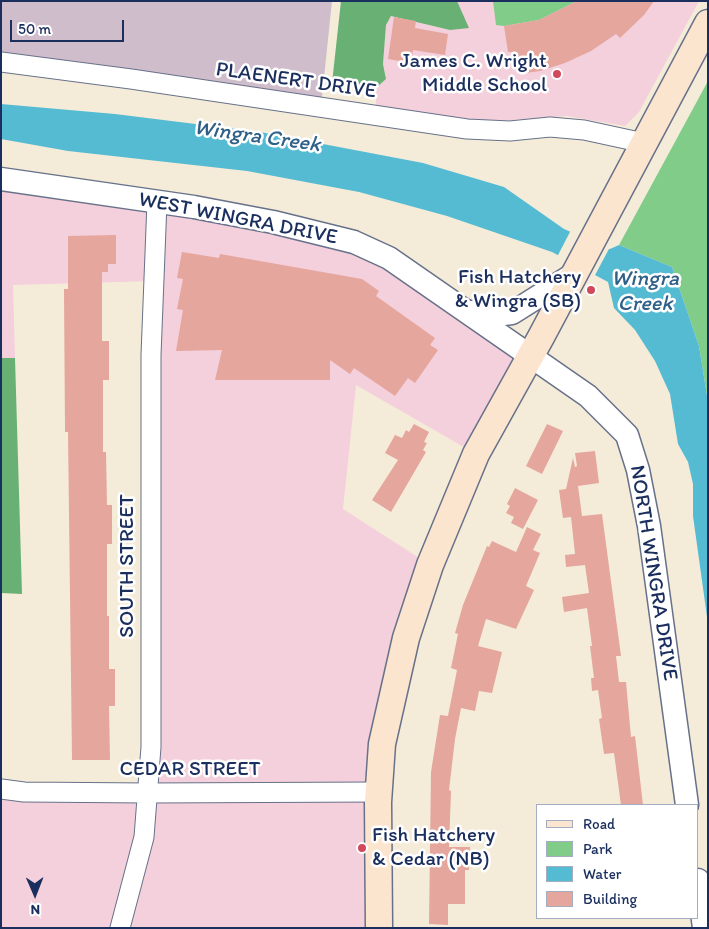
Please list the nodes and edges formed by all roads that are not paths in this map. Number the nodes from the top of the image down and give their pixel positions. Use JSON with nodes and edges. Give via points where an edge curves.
{"nodes":[{"id":1,"x":708,"y":23,"type":"edge"},
{"id":2,"x":1,"y":62,"type":"edge"},
{"id":3,"x":644,"y":143,"type":"junction"},
{"id":4,"x":1,"y":179,"type":"edge"},
{"id":5,"x":157,"y":202,"type":"junction"},
{"id":6,"x":574,"y":274,"type":"junction"},
{"id":7,"x":468,"y":311,"type":"junction"},
{"id":8,"x":532,"y":355,"type":"junction"},
{"id":9,"x":1,"y":789,"type":"edge"},
{"id":10,"x":379,"y":792,"type":"junction"},
{"id":11,"x":147,"y":793,"type":"junction"},
{"id":12,"x":688,"y":804,"type":"edge"},
{"id":13,"x":699,"y":888,"type":"edge"},
{"id":14,"x":120,"y":928,"type":"edge"},
{"id":15,"x":379,"y":928,"type":"edge"},
{"id":16,"x":704,"y":928,"type":"edge"}],
"edges":[{"from":1,"to":3,"type":"main road"},
{"from":2,"to":3,"type":"street","name":"PLAENERT DRIVE","via":[[467,129],[510,131],[550,126]]},
{"from":3,"to":6,"type":"main road"},
{"from":4,"to":5,"type":"street","name":"WEST WINGRA DRIVE"},
{"from":5,"to":7,"type":"street","name":"WEST WINGRA DRIVE","via":[[273,222],[354,242],[389,258]]},
{"from":5,"to":11,"type":"street","name":"SOUTH STREET","via":[[151,355],[151,747]]},
{"from":6,"to":7,"type":"street","via":[[512,313],[495,315]]},
{"from":6,"to":8,"type":"main road"},
{"from":7,"to":8,"type":"street","name":"WEST WINGRA DRIVE"},
{"from":8,"to":10,"type":"main road","via":[[476,454],[430,565],[406,638],[385,728]]},
{"from":8,"to":12,"type":"street","name":"NORTH WINGRA DRIVE","via":[[588,396],[627,435],[649,526]]},
{"from":9,"to":11,"type":"street","name":"CEDAR STREET"},
{"from":10,"to":11,"type":"street","name":"CEDAR STREET"},
{"from":10,"to":15,"type":"main road"},
{"from":11,"to":14,"type":"street","name":"SOUTH STREET","via":[[144,837]]},
{"from":13,"to":16,"type":"street"}]}
